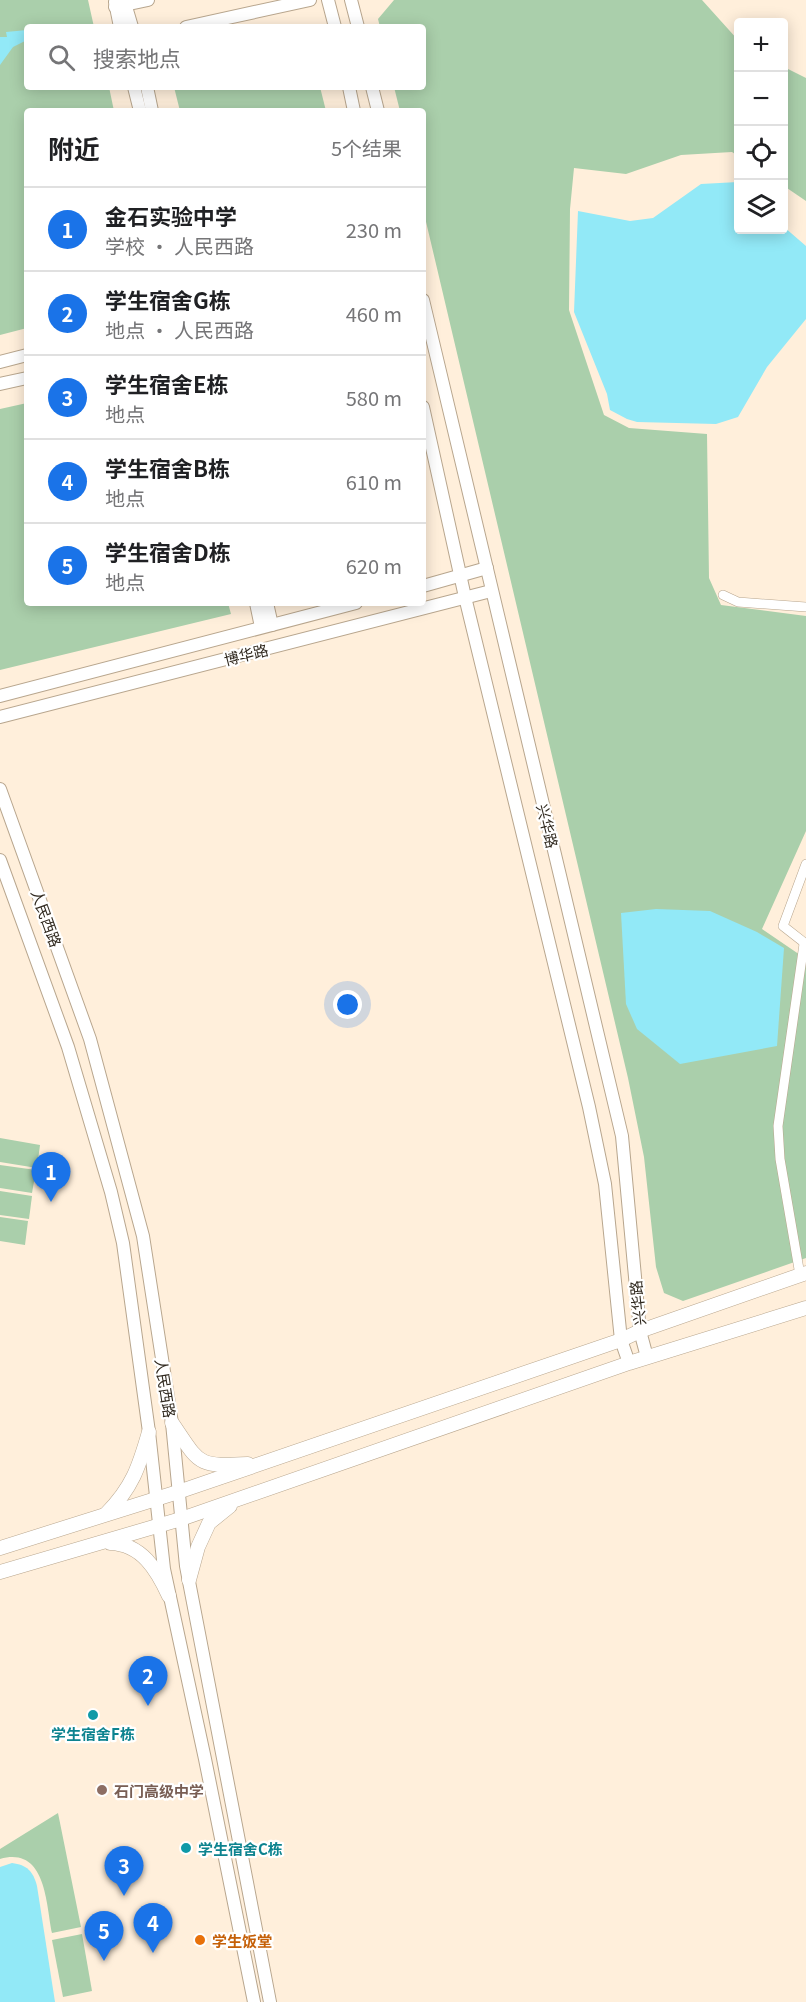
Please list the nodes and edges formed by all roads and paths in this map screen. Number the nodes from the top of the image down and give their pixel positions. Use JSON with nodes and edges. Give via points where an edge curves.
{"nodes":[{"id":1,"x":148,"y":0,"type":"edge"},
{"id":2,"x":310,"y":0,"type":"edge"},
{"id":3,"x":328,"y":0,"type":"edge"},
{"id":4,"x":351,"y":0,"type":"edge"},
{"id":5,"x":120,"y":3,"type":"edge"},
{"id":6,"x":120,"y":24,"type":"edge"},
{"id":7,"x":130,"y":24,"type":"edge"},
{"id":8,"x":200,"y":24,"type":"edge"},
{"id":9,"x":333,"y":24,"type":"edge"},
{"id":10,"x":357,"y":24,"type":"edge"},
{"id":11,"x":135,"y":90,"type":"edge"},
{"id":12,"x":148,"y":90,"type":"edge"},
{"id":13,"x":350,"y":90,"type":"edge"},
{"id":14,"x":373,"y":90,"type":"edge"},
{"id":15,"x":139,"y":108,"type":"edge"},
{"id":16,"x":151,"y":108,"type":"edge"},
{"id":17,"x":353,"y":108,"type":"edge"},
{"id":18,"x":377,"y":108,"type":"edge"},
{"id":19,"x":426,"y":313,"type":"edge"},
{"id":20,"x":24,"y":356,"type":"edge"},
{"id":21,"x":0,"y":362,"type":"edge"},
{"id":22,"x":24,"y":379,"type":"edge"},
{"id":23,"x":0,"y":384,"type":"edge"},
{"id":24,"x":426,"y":419,"type":"edge"},
{"id":25,"x":487,"y":568,"type":"junction"},
{"id":26,"x":461,"y":576,"type":"junction"},
{"id":27,"x":426,"y":585,"type":"edge"},
{"id":28,"x":491,"y":591,"type":"junction"},
{"id":29,"x":723,"y":595,"type":"dead end"},
{"id":30,"x":465,"y":597,"type":"junction"},
{"id":31,"x":257,"y":606,"type":"edge"},
{"id":32,"x":267,"y":606,"type":"edge"},
{"id":33,"x":344,"y":606,"type":"edge"},
{"id":34,"x":806,"y":607,"type":"edge"},
{"id":35,"x":266,"y":626,"type":"junction"},
{"id":36,"x":0,"y":696,"type":"edge"},
{"id":37,"x":0,"y":717,"type":"edge"},
{"id":38,"x":0,"y":789,"type":"edge"},
{"id":39,"x":0,"y":860,"type":"edge"},
{"id":40,"x":806,"y":864,"type":"edge"},
{"id":41,"x":805,"y":944,"type":"edge"},
{"id":42,"x":803,"y":1274,"type":"edge"},
{"id":43,"x":806,"y":1308,"type":"edge"},
{"id":44,"x":640,"y":1331,"type":"junction"},
{"id":45,"x":621,"y":1340,"type":"junction"},
{"id":46,"x":647,"y":1357,"type":"junction"},
{"id":47,"x":629,"y":1363,"type":"junction"},
{"id":48,"x":172,"y":1424,"type":"junction"},
{"id":49,"x":149,"y":1432,"type":"junction"},
{"id":50,"x":265,"y":1462,"type":"junction"},
{"id":51,"x":178,"y":1492,"type":"junction"},
{"id":52,"x":156,"y":1499,"type":"junction"},
{"id":53,"x":237,"y":1500,"type":"junction"},
{"id":54,"x":102,"y":1517,"type":"junction"},
{"id":55,"x":181,"y":1520,"type":"junction"},
{"id":56,"x":159,"y":1526,"type":"junction"},
{"id":57,"x":102,"y":1543,"type":"junction"},
{"id":58,"x":0,"y":1548,"type":"edge"},
{"id":59,"x":0,"y":1572,"type":"edge"},
{"id":60,"x":189,"y":1580,"type":"junction"},
{"id":61,"x":169,"y":1596,"type":"junction"},
{"id":62,"x":254,"y":2002,"type":"edge"},
{"id":63,"x":270,"y":2002,"type":"edge"}],
"edges":[{"from":1,"to":5,"type":"street"},
{"from":2,"to":8,"type":"street"},
{"from":3,"to":9,"type":"street"},
{"from":4,"to":10,"type":"street"},
{"from":5,"to":6,"type":"street"},
{"from":5,"to":7,"type":"street"},
{"from":11,"to":15,"type":"street"},
{"from":12,"to":16,"type":"street"},
{"from":13,"to":17,"type":"street"},
{"from":14,"to":18,"type":"street"},
{"from":19,"to":25,"type":"street","name":"兴华路"},
{"from":20,"to":21,"type":"street"},
{"from":22,"to":23,"type":"street"},
{"from":24,"to":26,"type":"street","name":"兴华路"},
{"from":25,"to":26,"type":"street"},
{"from":25,"to":28,"type":"street","name":"兴华路"},
{"from":26,"to":27,"type":"street"},
{"from":26,"to":30,"type":"street","name":"兴华路"},
{"from":28,"to":30,"type":"street","name":"博华路"},
{"from":28,"to":44,"type":"street","name":"兴华路","via":[[622,1136]]},
{"from":29,"to":34,"type":"street","via":[[738,602]]},
{"from":30,"to":37,"type":"street","name":"博华路"},
{"from":30,"to":45,"type":"street","name":"兴华路","via":[[603,1173]]},
{"from":31,"to":35,"type":"street"},
{"from":32,"to":35,"type":"street"},
{"from":33,"to":35,"type":"street","name":"博华路"},
{"from":35,"to":36,"type":"street","name":"博华路"},
{"from":38,"to":48,"type":"street","name":"人民西路","via":[[90,1039],[129,1182],[143,1236]]},
{"from":39,"to":49,"type":"street","via":[[68,1047],[111,1192],[123,1243]]},
{"from":40,"to":41,"type":"street","via":[[783,926]]},
{"from":41,"to":42,"type":"street","via":[[778,1126],[780,1159]]},
{"from":42,"to":44,"type":"main road"},
{"from":43,"to":46,"type":"main road"},
{"from":44,"to":45,"type":"main road"},
{"from":44,"to":46,"type":"street","name":"兴华路"},
{"from":45,"to":47,"type":"street","name":"兴华路"},
{"from":45,"to":50,"type":"main road"},
{"from":46,"to":47,"type":"main road"},
{"from":47,"to":53,"type":"main road"},
{"from":48,"to":50,"type":"main road","via":[[194,1456],[203,1462]]},
{"from":48,"to":51,"type":"street","name":"人民西路"},
{"from":49,"to":52,"type":"street"},
{"from":49,"to":54,"type":"main road","via":[[139,1468],[120,1499]]},
{"from":50,"to":51,"type":"main road"},
{"from":51,"to":52,"type":"main road"},
{"from":51,"to":55,"type":"street","name":"人民西路"},
{"from":52,"to":54,"type":"main road"},
{"from":52,"to":56,"type":"street"},
{"from":53,"to":55,"type":"main road"},
{"from":53,"to":60,"type":"main road","via":[[209,1523]]},
{"from":54,"to":58,"type":"main road"},
{"from":55,"to":56,"type":"main road"},
{"from":55,"to":60,"type":"street","name":"人民西路"},
{"from":56,"to":57,"type":"main road"},
{"from":56,"to":61,"type":"street"},
{"from":57,"to":59,"type":"main road"},
{"from":57,"to":61,"type":"main road","via":[[121,1543],[141,1554],[161,1578]]},
{"from":60,"to":63,"type":"street","name":"人民西路"},
{"from":61,"to":62,"type":"street"}]}
